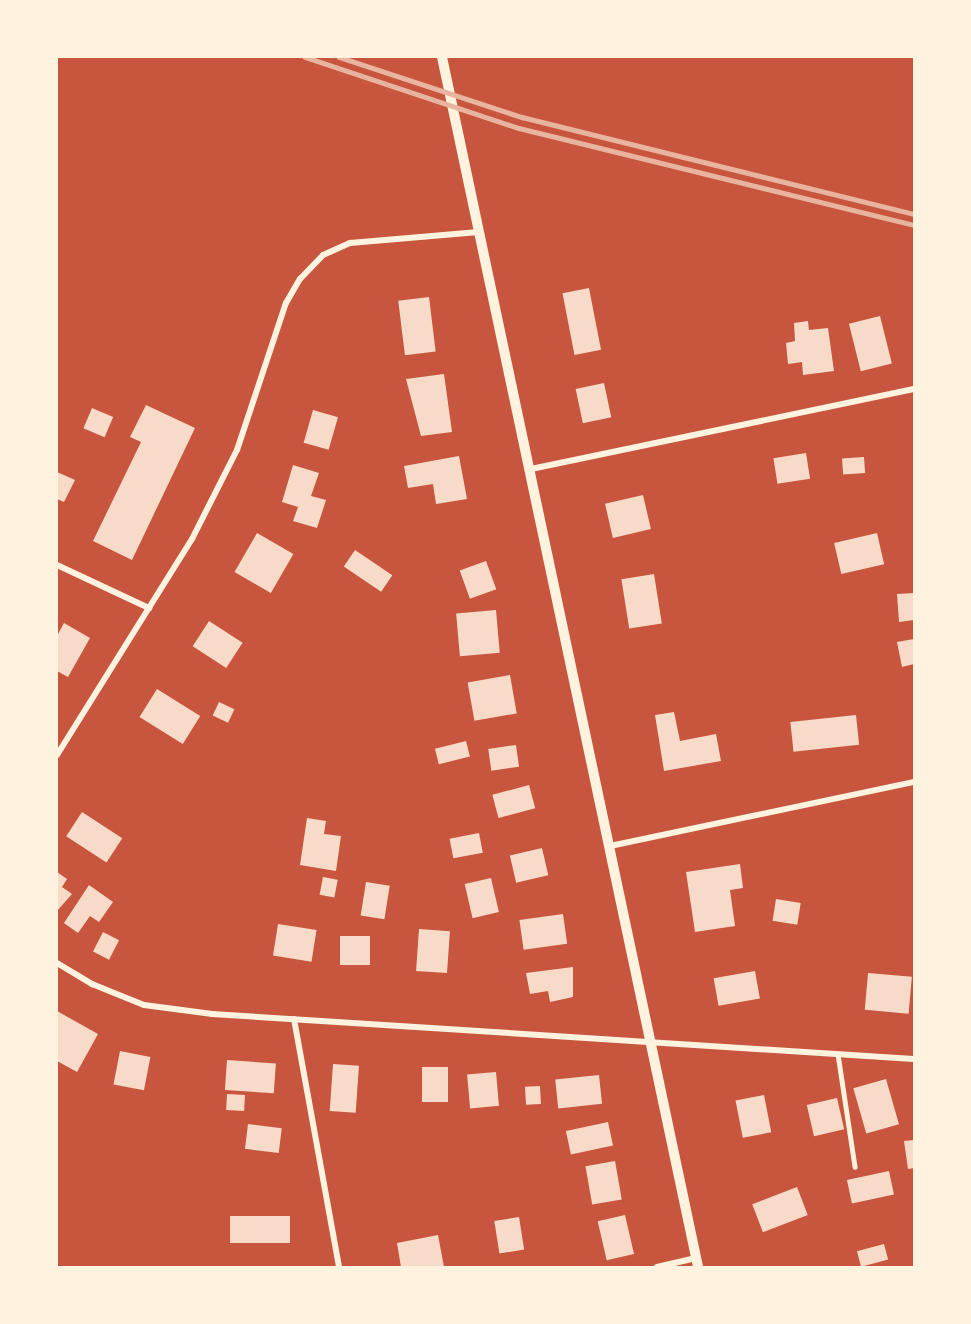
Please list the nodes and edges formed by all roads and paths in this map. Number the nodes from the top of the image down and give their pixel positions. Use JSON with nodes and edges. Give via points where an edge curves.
{"nodes":[{"id":1,"x":442,"y":57,"type":"edge"},
{"id":2,"x":479,"y":232,"type":"junction"},
{"id":3,"x":914,"y":389,"type":"edge"},
{"id":4,"x":531,"y":469,"type":"junction"},
{"id":5,"x":57,"y":565,"type":"edge"},
{"id":6,"x":149,"y":608,"type":"junction"},
{"id":7,"x":57,"y":755,"type":"edge"},
{"id":8,"x":914,"y":782,"type":"edge"},
{"id":9,"x":610,"y":846,"type":"junction"},
{"id":10,"x":57,"y":963,"type":"edge"},
{"id":11,"x":294,"y":1020,"type":"junction"},
{"id":12,"x":652,"y":1041,"type":"junction"},
{"id":13,"x":838,"y":1054,"type":"junction"},
{"id":14,"x":914,"y":1059,"type":"edge"},
{"id":15,"x":855,"y":1167,"type":"dead end"},
{"id":16,"x":697,"y":1263,"type":"edge"},
{"id":17,"x":339,"y":1267,"type":"edge"},
{"id":18,"x":657,"y":1267,"type":"edge"}],
"edges":[{"from":1,"to":2,"type":"street"},
{"from":2,"to":4,"type":"street"},
{"from":2,"to":6,"type":"street","via":[[350,243],[322,255],[300,279],[286,303],[237,450]]},
{"from":3,"to":4,"type":"street"},
{"from":4,"to":9,"type":"street"},
{"from":5,"to":6,"type":"street"},
{"from":6,"to":7,"type":"street"},
{"from":8,"to":9,"type":"street"},
{"from":9,"to":12,"type":"street"},
{"from":10,"to":11,"type":"street","via":[[92,984],[144,1005]]},
{"from":11,"to":12,"type":"street"},
{"from":11,"to":17,"type":"street"},
{"from":12,"to":13,"type":"street"},
{"from":12,"to":16,"type":"street"},
{"from":13,"to":14,"type":"street"},
{"from":13,"to":15,"type":"lane"},
{"from":16,"to":18,"type":"street"}]}
